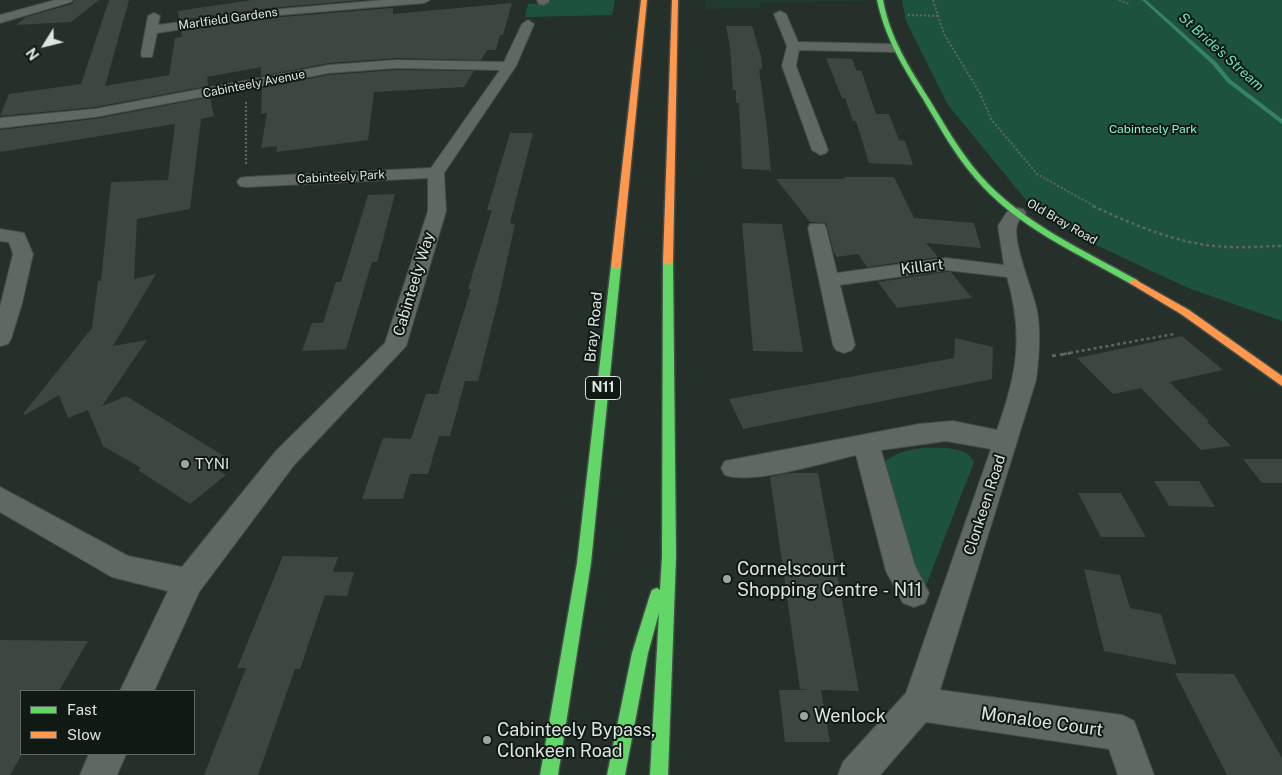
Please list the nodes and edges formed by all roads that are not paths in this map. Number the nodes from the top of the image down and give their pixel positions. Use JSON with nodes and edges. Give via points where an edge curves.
{"nodes":[{"id":1,"x":67,"y":0,"type":"edge"},
{"id":2,"x":424,"y":0,"type":"edge"},
{"id":3,"x":644,"y":0,"type":"edge"},
{"id":4,"x":675,"y":0,"type":"edge"},
{"id":5,"x":880,"y":0,"type":"edge"},
{"id":6,"x":780,"y":14,"type":"dead end"},
{"id":7,"x":154,"y":16,"type":"dead end"},
{"id":8,"x":0,"y":19,"type":"edge"},
{"id":9,"x":528,"y":24,"type":"dead end"},
{"id":10,"x":152,"y":30,"type":"junction"},
{"id":11,"x":793,"y":46,"type":"junction"},
{"id":12,"x":894,"y":48,"type":"junction"},
{"id":13,"x":165,"y":52,"type":"dead end"},
{"id":14,"x":147,"y":54,"type":"junction"},
{"id":15,"x":132,"y":56,"type":"dead end"},
{"id":16,"x":509,"y":66,"type":"junction"},
{"id":17,"x":0,"y":123,"type":"edge"},
{"id":18,"x":820,"y":150,"type":"dead end"},
{"id":19,"x":436,"y":173,"type":"junction"},
{"id":20,"x":246,"y":182,"type":"road end"},
{"id":21,"x":1017,"y":213,"type":"junction"},
{"id":22,"x":817,"y":228,"type":"dead end"},
{"id":23,"x":0,"y":235,"type":"edge"},
{"id":24,"x":1016,"y":272,"type":"junction"},
{"id":25,"x":829,"y":280,"type":"junction"},
{"id":26,"x":0,"y":339,"type":"edge"},
{"id":27,"x":844,"y":345,"type":"dead end"},
{"id":28,"x":1282,"y":382,"type":"edge"},
{"id":29,"x":1006,"y":442,"type":"junction"},
{"id":30,"x":866,"y":443,"type":"junction"},
{"id":31,"x":734,"y":468,"type":"dead end"},
{"id":32,"x":0,"y":498,"type":"edge"},
{"id":33,"x":669,"y":558,"type":"junction"},
{"id":34,"x":188,"y":582,"type":"junction"},
{"id":35,"x":914,"y":593,"type":"dead end"},
{"id":36,"x":137,"y":690,"type":"edge"},
{"id":37,"x":919,"y":704,"type":"junction"},
{"id":38,"x":108,"y":755,"type":"edge"},
{"id":39,"x":98,"y":775,"type":"edge"},
{"id":40,"x":550,"y":775,"type":"edge"},
{"id":41,"x":616,"y":775,"type":"edge"},
{"id":42,"x":659,"y":775,"type":"edge"},
{"id":43,"x":856,"y":775,"type":"edge"},
{"id":44,"x":1136,"y":775,"type":"edge"}],
"edges":[{"from":1,"to":8,"type":"street"},
{"from":2,"to":10,"type":"street","name":"Marlfield Gardens","via":[[269,13]]},
{"from":3,"to":40,"type":"main road","name":"Bray Road","number":"N11","via":[[584,563]]},
{"from":4,"to":33,"type":"main road","via":[[668,236]]},
{"from":5,"to":12,"type":"main road","name":"Old Bray Road","via":[[884,24]]},
{"from":6,"to":11,"type":"street"},
{"from":7,"to":10,"type":"street"},
{"from":9,"to":16,"type":"street"},
{"from":10,"to":14,"type":"street"},
{"from":11,"to":12,"type":"street"},
{"from":11,"to":18,"type":"street","via":[[790,66]]},
{"from":12,"to":21,"type":"main road","name":"Old Bray Road","via":[[968,165]]},
{"from":13,"to":14,"type":"street"},
{"from":14,"to":15,"type":"street"},
{"from":16,"to":17,"type":"street","name":"Cabinteely Avenue","via":[[329,69],[95,113]]},
{"from":16,"to":19,"type":"street"},
{"from":19,"to":20,"type":"street","name":"Cabinteely Park"},
{"from":19,"to":34,"type":"street","name":"Cabinteely Way","via":[[437,211],[395,346],[285,458]]},
{"from":21,"to":24,"type":"street","name":"Clonkeen Road","via":[[1007,227]]},
{"from":21,"to":28,"type":"main road","name":"Old Bray Road","via":[[1208,328]]},
{"from":22,"to":25,"type":"street"},
{"from":23,"to":26,"type":"street","via":[[18,237],[23,254]]},
{"from":24,"to":25,"type":"street","name":"Killart","via":[[946,264]]},
{"from":24,"to":29,"type":"street","name":"Clonkeen Road","via":[[1026,310],[1029,360]]},
{"from":25,"to":27,"type":"street"},
{"from":29,"to":30,"type":"street","via":[[948,430]]},
{"from":29,"to":37,"type":"street","name":"Clonkeen Road"},
{"from":30,"to":31,"type":"street","via":[[760,466]]},
{"from":30,"to":35,"type":"street","via":[[901,572]]},
{"from":32,"to":34,"type":"street","via":[[122,568]]},
{"from":33,"to":41,"type":"main road","via":[[640,653]]},
{"from":33,"to":42,"type":"main road"},
{"from":34,"to":36,"type":"street","name":"Cabinteely Way"},
{"from":37,"to":43,"type":"street","name":"Clonkeen Road"},
{"from":37,"to":44,"type":"street","name":"Monaloe Court","via":[[1122,733]]},
{"from":38,"to":39,"type":"street"}]}
